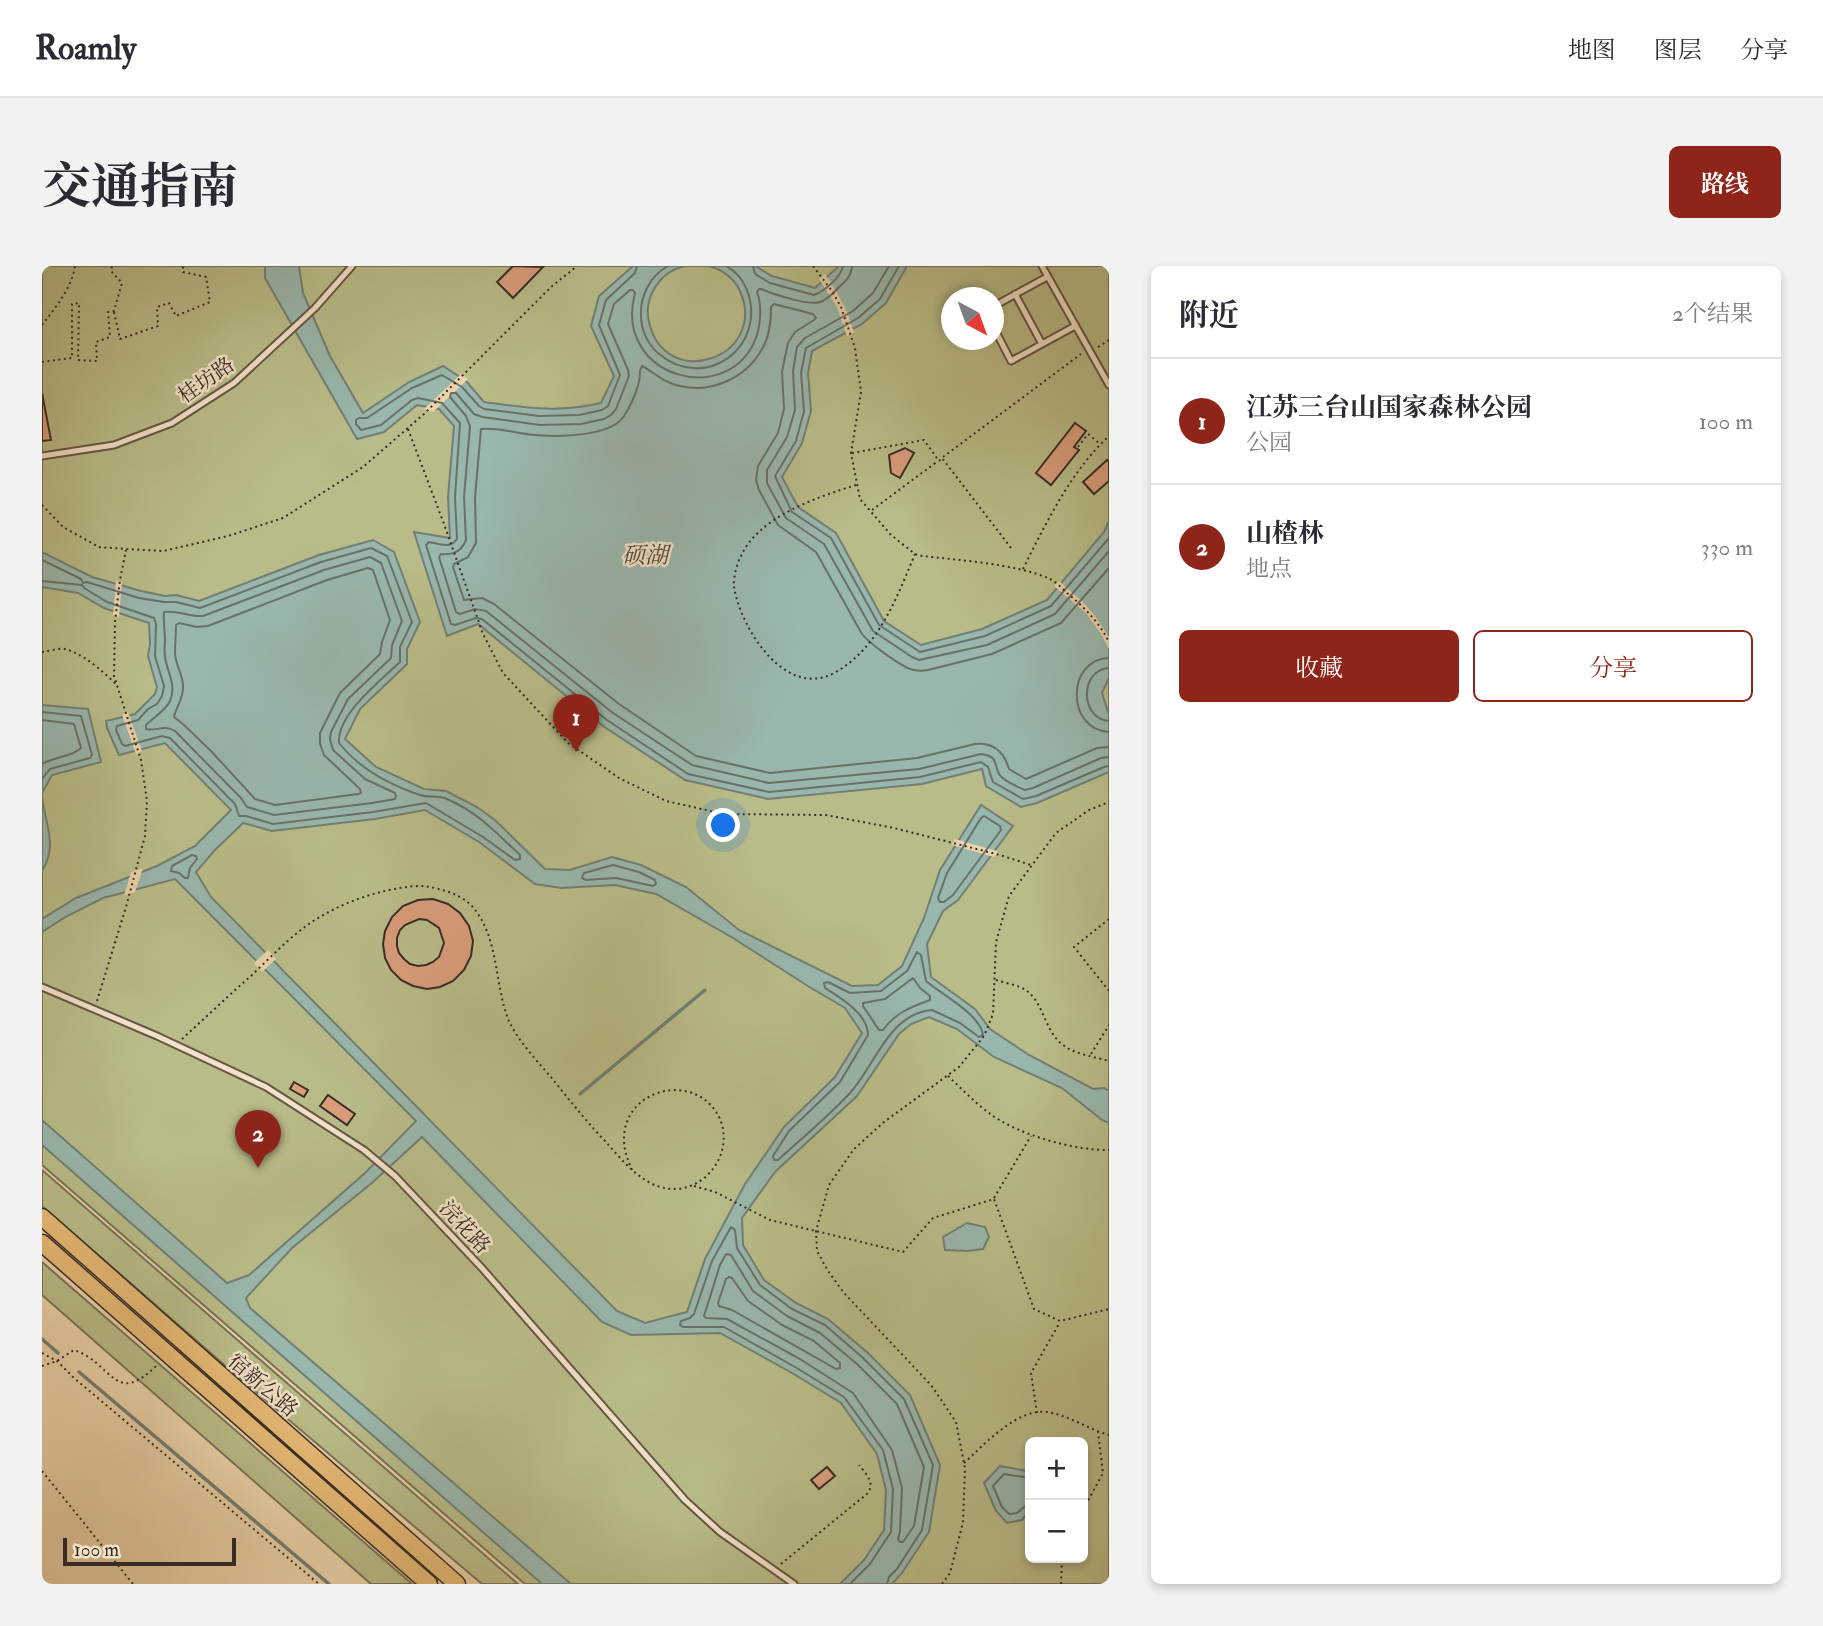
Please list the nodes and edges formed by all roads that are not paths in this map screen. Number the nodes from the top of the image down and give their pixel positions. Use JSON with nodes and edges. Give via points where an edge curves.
{"nodes":[{"id":1,"x":352,"y":266,"type":"edge"},
{"id":2,"x":1042,"y":266,"type":"edge"},
{"id":3,"x":1047,"y":277,"type":"junction"},
{"id":4,"x":1015,"y":294,"type":"junction"},
{"id":5,"x":1004,"y":300,"type":"edge"},
{"id":6,"x":1075,"y":326,"type":"junction"},
{"id":7,"x":1042,"y":344,"type":"junction"},
{"id":8,"x":1004,"y":348,"type":"edge"},
{"id":9,"x":1109,"y":385,"type":"edge"},
{"id":10,"x":42,"y":456,"type":"edge"},
{"id":11,"x":42,"y":987,"type":"edge"},
{"id":12,"x":42,"y":1217,"type":"edge"},
{"id":13,"x":42,"y":1243,"type":"edge"},
{"id":14,"x":429,"y":1584,"type":"edge"},
{"id":15,"x":457,"y":1584,"type":"edge"},
{"id":16,"x":794,"y":1584,"type":"edge"}],
"edges":[{"from":1,"to":10,"type":"lane","name":"桂坊路","via":[[316,308],[234,383],[172,423],[114,445]]},
{"from":2,"to":3,"type":"lane"},
{"from":3,"to":4,"type":"lane"},
{"from":3,"to":6,"type":"lane"},
{"from":4,"to":5,"type":"lane"},
{"from":4,"to":7,"type":"lane"},
{"from":6,"to":7,"type":"lane"},
{"from":6,"to":9,"type":"lane"},
{"from":7,"to":8,"type":"lane","via":[[1011,361]]},
{"from":11,"to":16,"type":"lane","name":"浣花路","via":[[266,1087],[364,1150],[395,1176],[481,1267],[685,1500],[720,1532]]},
{"from":12,"to":15,"type":"highway","name":"宿新公路"},
{"from":13,"to":14,"type":"highway","name":"宿新公路"}]}
